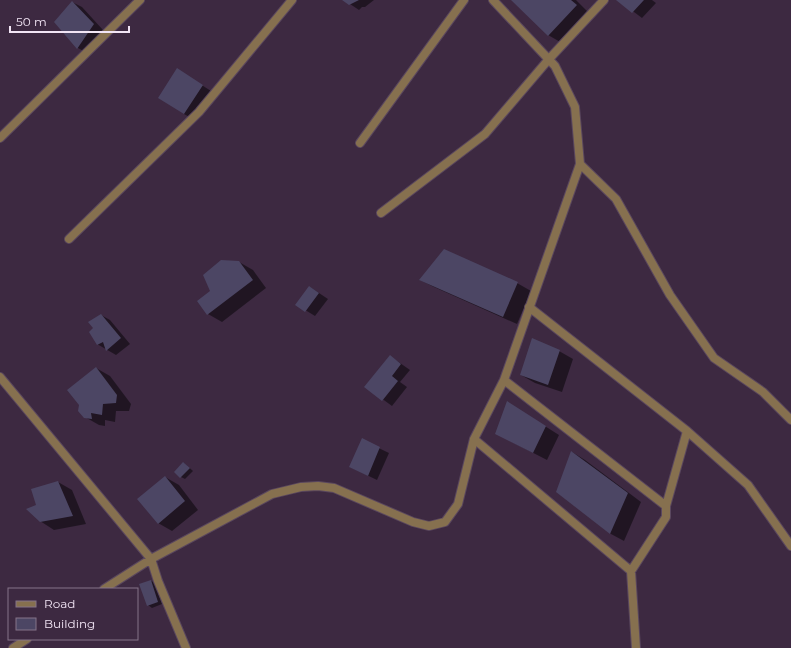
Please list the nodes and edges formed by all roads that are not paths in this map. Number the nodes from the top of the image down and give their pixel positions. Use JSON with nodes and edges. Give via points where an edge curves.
{"nodes":[{"id":1,"x":140,"y":0,"type":"edge"},
{"id":2,"x":292,"y":0,"type":"edge"},
{"id":3,"x":464,"y":0,"type":"edge"},
{"id":4,"x":493,"y":0,"type":"edge"},
{"id":5,"x":604,"y":0,"type":"edge"},
{"id":6,"x":549,"y":59,"type":"junction"},
{"id":7,"x":0,"y":138,"type":"edge"},
{"id":8,"x":360,"y":143,"type":"dead end"},
{"id":9,"x":580,"y":164,"type":"junction"},
{"id":10,"x":381,"y":213,"type":"dead end"},
{"id":11,"x":69,"y":238,"type":"dead end"},
{"id":12,"x":529,"y":307,"type":"junction"},
{"id":13,"x":0,"y":377,"type":"edge"},
{"id":14,"x":504,"y":380,"type":"junction"},
{"id":15,"x":791,"y":420,"type":"edge"},
{"id":16,"x":687,"y":431,"type":"junction"},
{"id":17,"x":474,"y":439,"type":"junction"},
{"id":18,"x":666,"y":506,"type":"junction"},
{"id":19,"x":791,"y":546,"type":"edge"},
{"id":20,"x":151,"y":559,"type":"junction"},
{"id":21,"x":631,"y":571,"type":"junction"},
{"id":22,"x":106,"y":588,"type":"edge"},
{"id":23,"x":25,"y":640,"type":"edge"},
{"id":24,"x":13,"y":648,"type":"edge"},
{"id":25,"x":186,"y":648,"type":"edge"},
{"id":26,"x":636,"y":648,"type":"edge"}],
"edges":[{"from":1,"to":7,"type":"street"},
{"from":2,"to":11,"type":"street","via":[[199,112]]},
{"from":3,"to":8,"type":"street"},
{"from":4,"to":6,"type":"street"},
{"from":5,"to":6,"type":"street"},
{"from":6,"to":9,"type":"street","via":[[575,107]]},
{"from":6,"to":10,"type":"street","via":[[485,134]]},
{"from":9,"to":12,"type":"street"},
{"from":9,"to":15,"type":"street","via":[[616,199],[670,296],[714,358],[762,392]]},
{"from":12,"to":14,"type":"street"},
{"from":12,"to":16,"type":"street"},
{"from":13,"to":20,"type":"street"},
{"from":14,"to":17,"type":"street"},
{"from":14,"to":18,"type":"street"},
{"from":16,"to":18,"type":"street"},
{"from":16,"to":19,"type":"street","via":[[748,485]]},
{"from":17,"to":20,"type":"street","via":[[458,504],[446,522],[429,526],[413,522],[334,488],[300,487],[272,494]]},
{"from":17,"to":21,"type":"street"},
{"from":18,"to":21,"type":"street","via":[[666,517]]},
{"from":20,"to":22,"type":"street"},
{"from":20,"to":25,"type":"street"},
{"from":21,"to":26,"type":"street"},
{"from":23,"to":24,"type":"street"}]}
